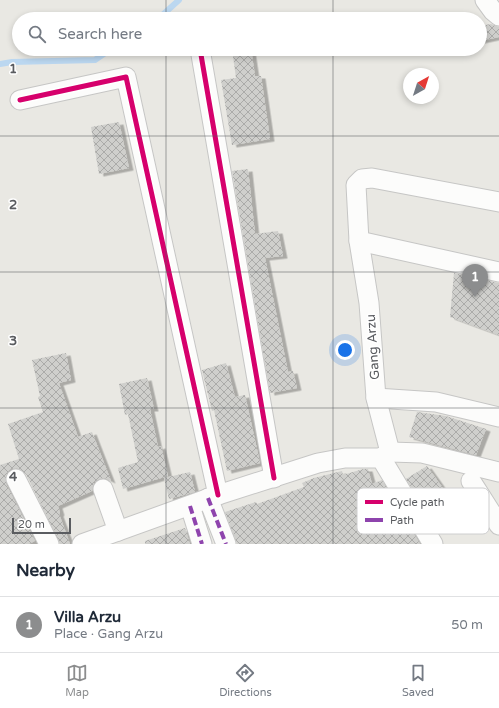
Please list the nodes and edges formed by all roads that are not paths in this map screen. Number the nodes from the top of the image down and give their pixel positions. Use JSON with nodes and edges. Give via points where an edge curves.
{"nodes":[{"id":1,"x":485,"y":0,"type":"edge"},
{"id":2,"x":499,"y":16,"type":"edge"},
{"id":3,"x":201,"y":56,"type":"edge"},
{"id":4,"x":20,"y":100,"type":"dead end"},
{"id":5,"x":499,"y":202,"type":"edge"},
{"id":6,"x":359,"y":241,"type":"junction"},
{"id":7,"x":499,"y":272,"type":"edge"},
{"id":8,"x":376,"y":398,"type":"junction"},
{"id":9,"x":499,"y":417,"type":"edge"},
{"id":10,"x":385,"y":455,"type":"junction"},
{"id":11,"x":499,"y":472,"type":"edge"},
{"id":12,"x":274,"y":478,"type":"junction"},
{"id":13,"x":16,"y":479,"type":"dead end"},
{"id":14,"x":471,"y":481,"type":"dead end"},
{"id":15,"x":403,"y":488,"type":"edge"},
{"id":16,"x":475,"y":488,"type":"edge"},
{"id":17,"x":103,"y":489,"type":"dead end"},
{"id":18,"x":213,"y":496,"type":"junction"},
{"id":19,"x":190,"y":506,"type":"junction"},
{"id":20,"x":489,"y":510,"type":"edge"},
{"id":21,"x":499,"y":526,"type":"edge"},
{"id":22,"x":118,"y":531,"type":"junction"},
{"id":23,"x":428,"y":534,"type":"edge"},
{"id":24,"x":49,"y":544,"type":"edge"},
{"id":25,"x":82,"y":544,"type":"edge"},
{"id":26,"x":202,"y":544,"type":"edge"},
{"id":27,"x":226,"y":544,"type":"edge"},
{"id":28,"x":433,"y":544,"type":"edge"}],
"edges":[{"from":1,"to":2,"type":"street"},
{"from":3,"to":12,"type":"street"},
{"from":4,"to":18,"type":"street","via":[[126,77]]},
{"from":5,"to":6,"type":"street","name":"Gang Arzu","via":[[362,178],[356,185]]},
{"from":6,"to":7,"type":"street"},
{"from":6,"to":8,"type":"street","name":"Gang Arzu","via":[[369,303]]},
{"from":8,"to":9,"type":"street","via":[[436,402]]},
{"from":8,"to":10,"type":"street","name":"Gang Arzu"},
{"from":10,"to":11,"type":"street","via":[[422,453]]},
{"from":10,"to":12,"type":"street","via":[[318,463]]},
{"from":10,"to":15,"type":"street","name":"Gang Arzu"},
{"from":12,"to":18,"type":"street"},
{"from":13,"to":24,"type":"street"},
{"from":14,"to":16,"type":"street"},
{"from":17,"to":22,"type":"street"},
{"from":18,"to":19,"type":"street"},
{"from":18,"to":27,"type":"street"},
{"from":19,"to":22,"type":"street"},
{"from":19,"to":26,"type":"street"},
{"from":20,"to":21,"type":"street"},
{"from":22,"to":25,"type":"street"},
{"from":23,"to":28,"type":"street","name":"Gang Arzu"}]}
